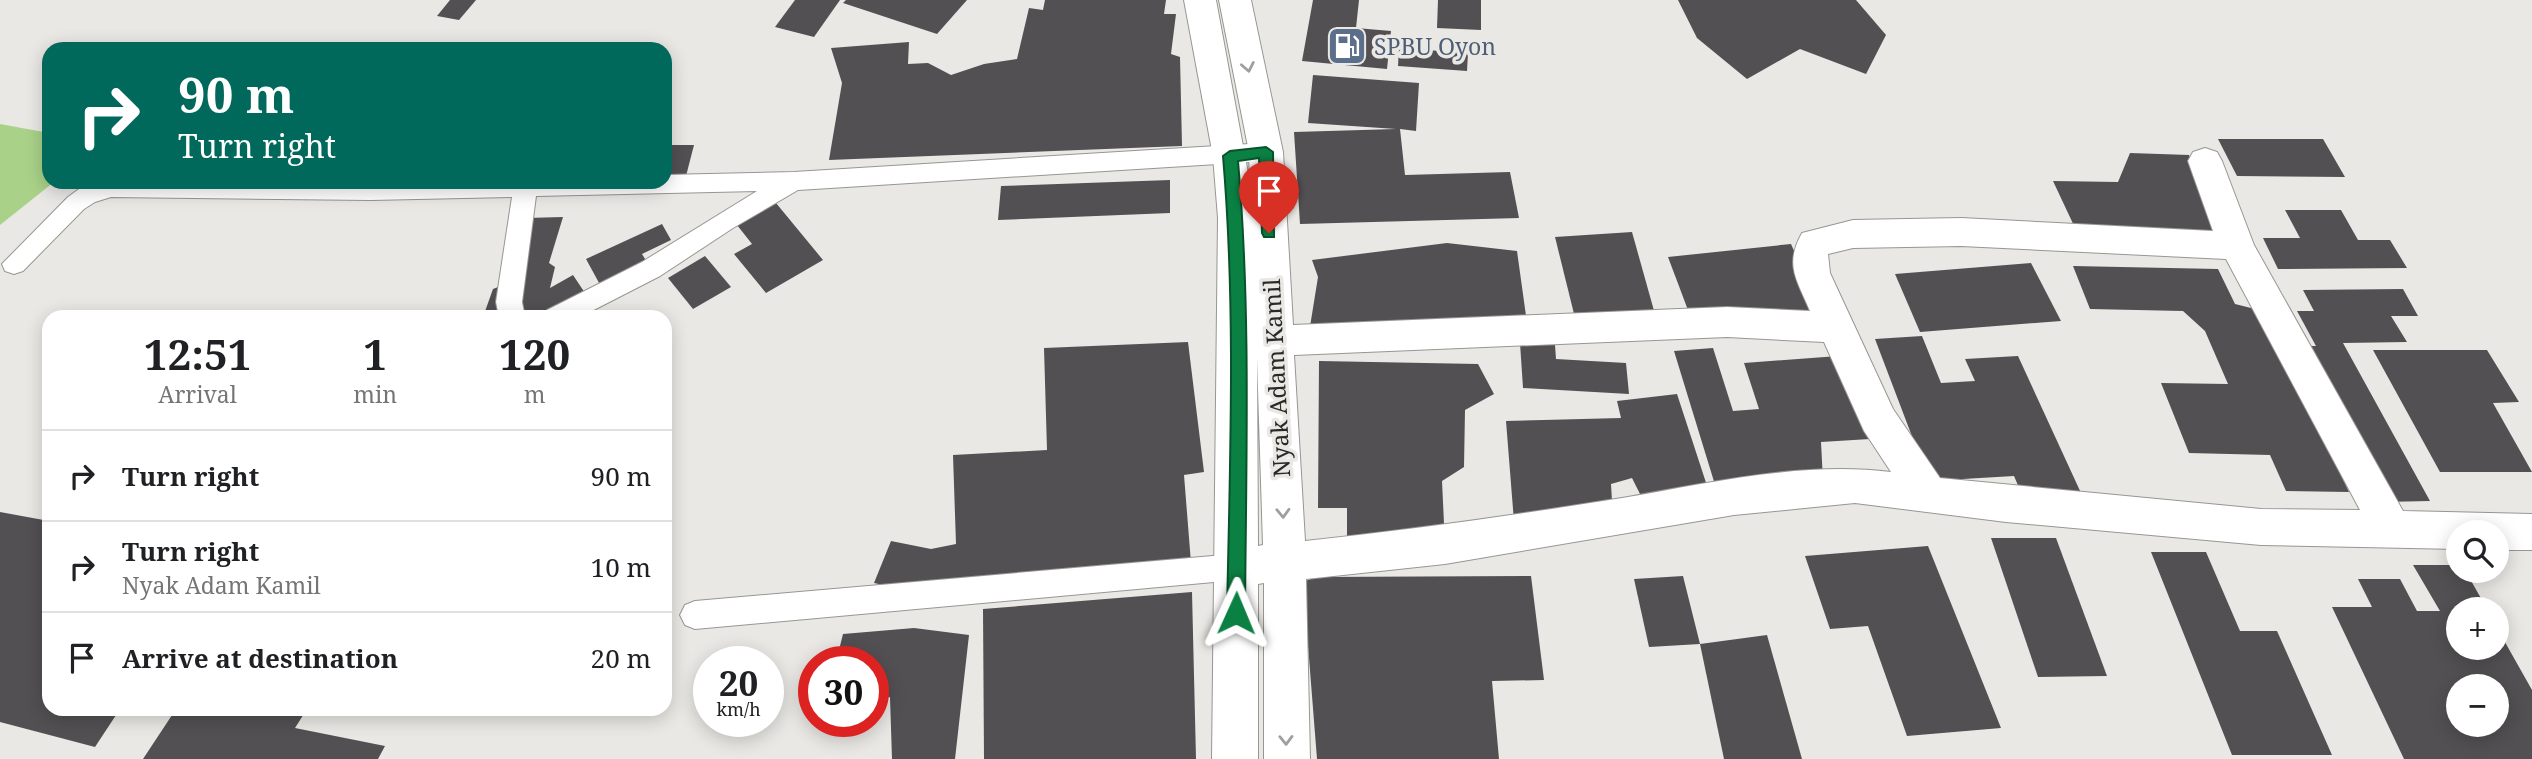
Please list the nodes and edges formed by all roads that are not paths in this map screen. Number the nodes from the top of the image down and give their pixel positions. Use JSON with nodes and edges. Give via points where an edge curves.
{"nodes":[{"id":1,"x":1200,"y":0,"type":"edge"},
{"id":2,"x":1235,"y":0,"type":"edge"},
{"id":3,"x":1248,"y":154,"type":"junction"},
{"id":4,"x":2205,"y":160,"type":"dead end"},
{"id":5,"x":794,"y":181,"type":"junction"},
{"id":6,"x":672,"y":184,"type":"edge"},
{"id":7,"x":108,"y":189,"type":"edge"},
{"id":8,"x":198,"y":189,"type":"edge"},
{"id":9,"x":448,"y":189,"type":"edge"},
{"id":10,"x":525,"y":189,"type":"edge"},
{"id":11,"x":2236,"y":246,"type":"junction"},
{"id":12,"x":14,"y":264,"type":"dead end"},
{"id":13,"x":511,"y":310,"type":"edge"},
{"id":14,"x":570,"y":310,"type":"edge"},
{"id":15,"x":1836,"y":327,"type":"junction"},
{"id":16,"x":1273,"y":341,"type":"junction"},
{"id":17,"x":1929,"y":495,"type":"junction"},
{"id":18,"x":2391,"y":529,"type":"junction"},
{"id":19,"x":2532,"y":532,"type":"edge"},
{"id":20,"x":1285,"y":561,"type":"junction"},
{"id":21,"x":1236,"y":567,"type":"junction"},
{"id":22,"x":695,"y":615,"type":"dead end"},
{"id":23,"x":1236,"y":759,"type":"edge"},
{"id":24,"x":1287,"y":759,"type":"edge"}],
"edges":[{"from":1,"to":3,"type":"street"},
{"from":2,"to":3,"type":"street","name":"Nyak Adam Kamil","one_way":true},
{"from":3,"to":5,"type":"lane"},
{"from":3,"to":16,"type":"street","name":"Nyak Adam Kamil"},
{"from":3,"to":21,"type":"street","via":[[1237,273]]},
{"from":4,"to":11,"type":"street"},
{"from":5,"to":6,"type":"lane"},
{"from":5,"to":14,"type":"lane","via":[[651,269]]},
{"from":7,"to":12,"type":"lane","via":[[76,203]]},
{"from":8,"to":9,"type":"lane"},
{"from":10,"to":13,"type":"lane"},
{"from":11,"to":15,"type":"street","via":[[1961,232],[1833,236],[1815,243],[1810,251],[1812,273]]},
{"from":11,"to":18,"type":"street"},
{"from":15,"to":16,"type":"street","via":[[1727,322]]},
{"from":15,"to":17,"type":"street","via":[[1878,419]]},
{"from":16,"to":20,"type":"street","name":"Nyak Adam Kamil","one_way":true},
{"from":17,"to":18,"type":"street","via":[[2261,527]]},
{"from":17,"to":20,"type":"street","via":[[1855,485],[1775,493],[1445,545]]},
{"from":18,"to":19,"type":"street"},
{"from":20,"to":21,"type":"street"},
{"from":20,"to":24,"type":"street","name":"Nyak Adam Kamil","one_way":true},
{"from":21,"to":22,"type":"lane"},
{"from":21,"to":23,"type":"street"}]}
